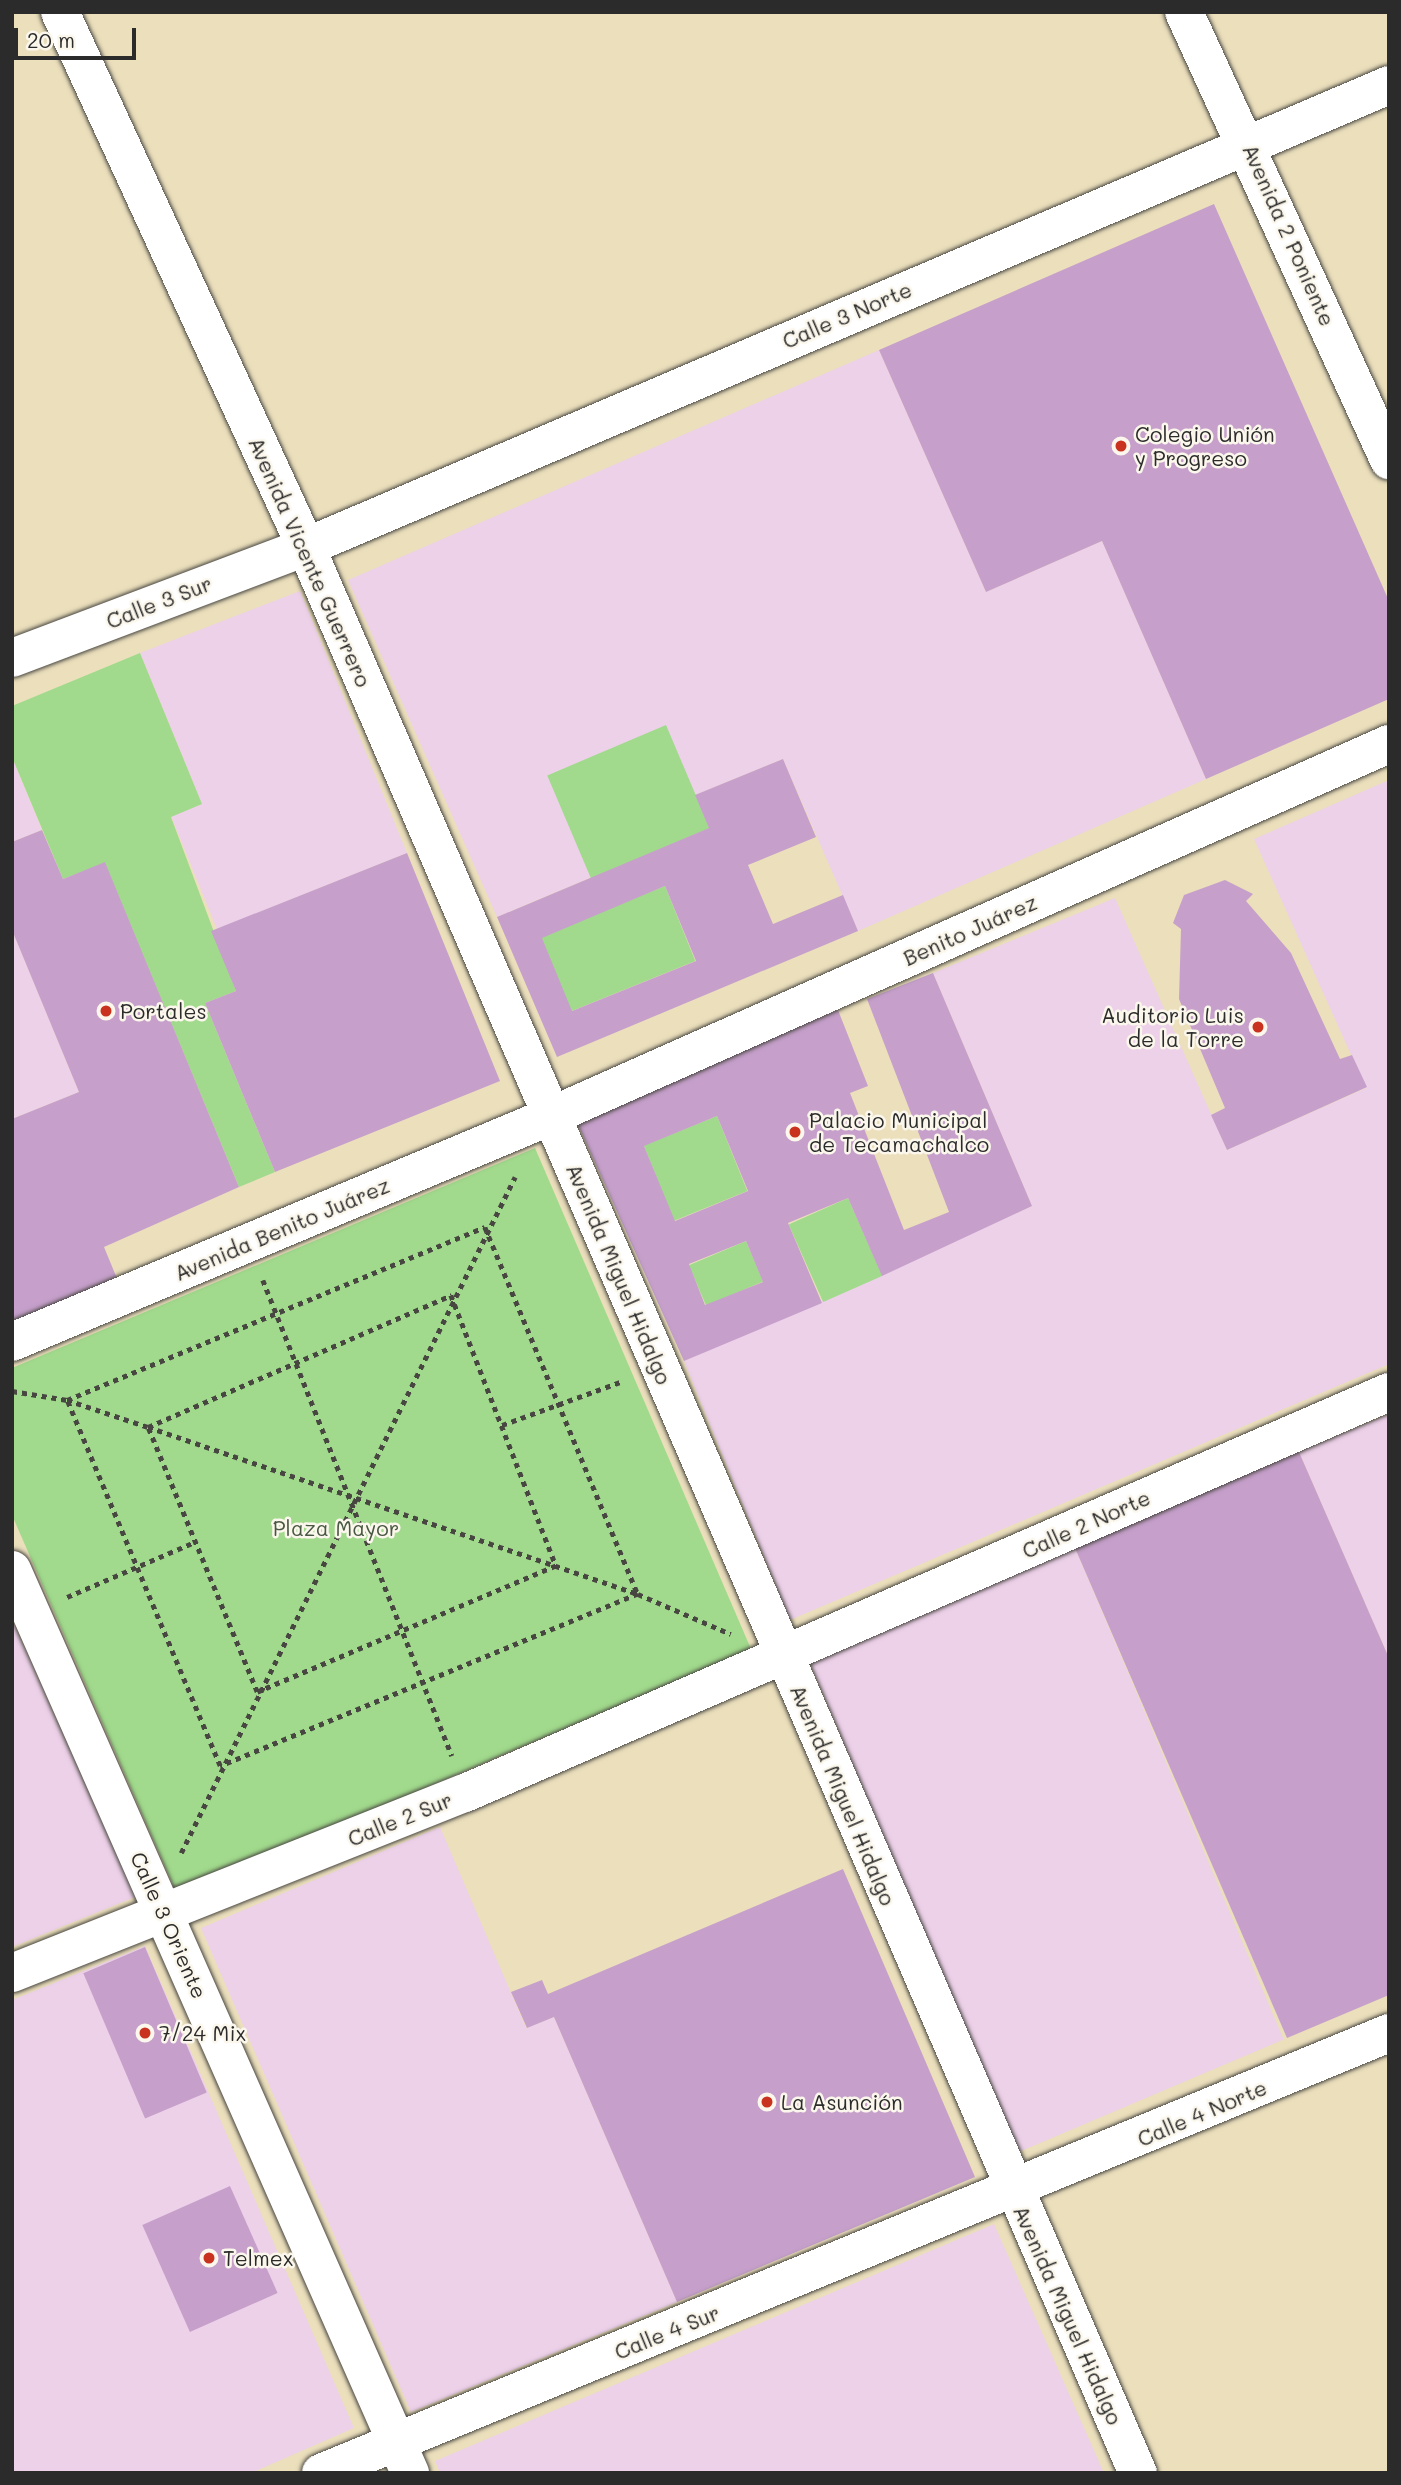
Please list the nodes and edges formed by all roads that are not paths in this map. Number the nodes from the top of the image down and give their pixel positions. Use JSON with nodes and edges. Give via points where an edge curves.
{"nodes":[{"id":1,"x":60,"y":12,"type":"edge"},
{"id":2,"x":1184,"y":12,"type":"edge"},
{"id":3,"x":1389,"y":85,"type":"edge"},
{"id":4,"x":1249,"y":144,"type":"junction"},
{"id":5,"x":1389,"y":460,"type":"edge"},
{"id":6,"x":306,"y":547,"type":"junction"},
{"id":7,"x":12,"y":658,"type":"edge"},
{"id":8,"x":1389,"y":744,"type":"edge"},
{"id":9,"x":551,"y":1116,"type":"junction"},
{"id":10,"x":12,"y":1342,"type":"edge"},
{"id":11,"x":1389,"y":1392,"type":"edge"},
{"id":12,"x":12,"y":1570,"type":"edge"},
{"id":13,"x":784,"y":1656,"type":"junction"},
{"id":14,"x":161,"y":1908,"type":"junction"},
{"id":15,"x":12,"y":1973,"type":"edge"},
{"id":16,"x":1389,"y":2033,"type":"edge"},
{"id":17,"x":1014,"y":2192,"type":"junction"},
{"id":18,"x":403,"y":2457,"type":"edge"},
{"id":19,"x":321,"y":2473,"type":"edge"},
{"id":20,"x":1138,"y":2473,"type":"edge"}],
"edges":[{"from":1,"to":6,"type":"street","name":"Avenida Vicente Guerrero"},
{"from":2,"to":4,"type":"street","name":"Avenida 2 Poniente"},
{"from":3,"to":4,"type":"street","name":"Calle 3 Norte"},
{"from":4,"to":5,"type":"street","name":"Avenida 2 Poniente"},
{"from":4,"to":6,"type":"street","name":"Calle 3 Norte"},
{"from":6,"to":7,"type":"street","name":"Calle 3 Sur"},
{"from":6,"to":9,"type":"street","name":"Avenida Vicente Guerrero"},
{"from":8,"to":9,"type":"street","name":"Benito Juárez"},
{"from":9,"to":10,"type":"street","name":"Avenida Benito Juárez"},
{"from":9,"to":13,"type":"street","name":"Avenida Miguel Hidalgo"},
{"from":11,"to":13,"type":"street","name":"Calle 2 Norte"},
{"from":12,"to":14,"type":"street","name":"Calle 3 Oriente"},
{"from":13,"to":14,"type":"street","name":"Calle 2 Sur","via":[[465,1793]]},
{"from":13,"to":17,"type":"street","name":"Avenida Miguel Hidalgo"},
{"from":14,"to":15,"type":"street","name":"Calle 2 Sur"},
{"from":14,"to":18,"type":"street","name":"Calle 3 Oriente"},
{"from":16,"to":17,"type":"street","name":"Calle 4 Norte"},
{"from":17,"to":18,"type":"street","name":"Calle 4 Sur"},
{"from":17,"to":20,"type":"street","name":"Avenida Miguel Hidalgo"},
{"from":18,"to":19,"type":"street","name":"Calle 4 Sur"}]}
